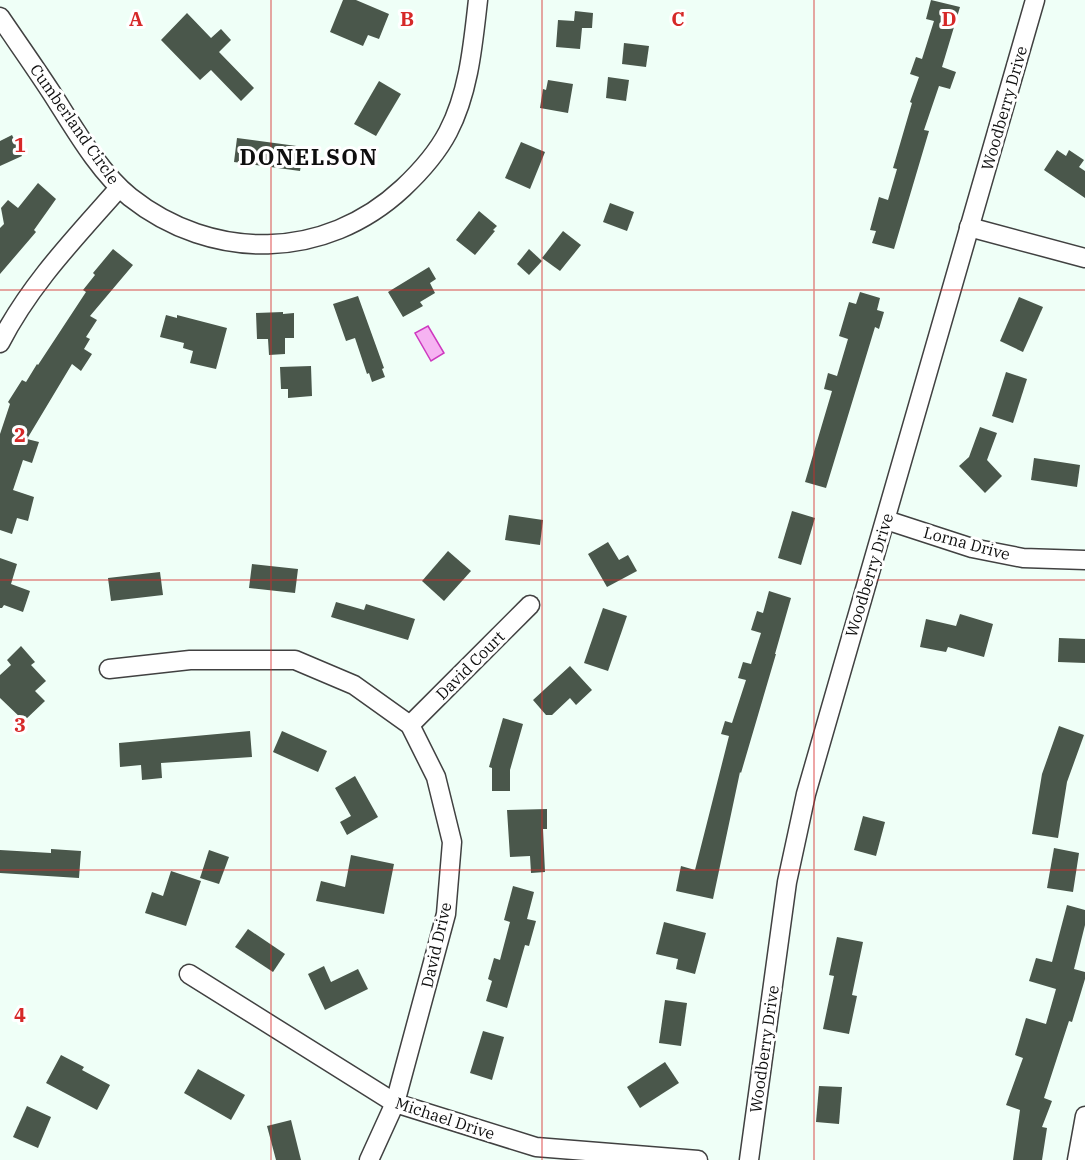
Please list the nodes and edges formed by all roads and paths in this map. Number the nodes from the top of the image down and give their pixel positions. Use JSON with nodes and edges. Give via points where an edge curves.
{"nodes":[{"id":1,"x":478,"y":0,"type":"edge"},
{"id":2,"x":1035,"y":0,"type":"edge"},
{"id":3,"x":0,"y":17,"type":"edge"},
{"id":4,"x":119,"y":188,"type":"junction"},
{"id":5,"x":969,"y":227,"type":"junction"},
{"id":6,"x":1085,"y":258,"type":"edge"},
{"id":7,"x":0,"y":343,"type":"edge"},
{"id":8,"x":886,"y":520,"type":"junction"},
{"id":9,"x":1085,"y":560,"type":"edge"},
{"id":10,"x":531,"y":605,"type":"dead end"},
{"id":11,"x":109,"y":669,"type":"dead end"},
{"id":12,"x":410,"y":725,"type":"junction"},
{"id":13,"x":189,"y":974,"type":"dead end"},
{"id":14,"x":395,"y":1103,"type":"junction"},
{"id":15,"x":1085,"y":1116,"type":"edge"},
{"id":16,"x":369,"y":1160,"type":"edge"},
{"id":17,"x":698,"y":1160,"type":"edge"},
{"id":18,"x":749,"y":1160,"type":"edge"},
{"id":19,"x":1077,"y":1160,"type":"edge"}],
"edges":[{"from":1,"to":4,"type":"street","name":"Cumberland Circle","via":[[470,63],[448,132],[416,176],[357,222],[303,241],[268,245],[228,242],[171,224]]},
{"from":2,"to":5,"type":"street","name":"Woodberry Drive"},
{"from":3,"to":4,"type":"street","name":"Cumberland Circle"},
{"from":4,"to":7,"type":"street","via":[[48,270]]},
{"from":5,"to":6,"type":"street"},
{"from":5,"to":8,"type":"street","name":"Woodberry Drive"},
{"from":8,"to":9,"type":"street","name":"Lorna Drive","via":[[972,548],[1023,558]]},
{"from":8,"to":18,"type":"street","name":"Woodberry Drive","via":[[806,794],[787,882]]},
{"from":10,"to":12,"type":"street","name":"David Court"},
{"from":11,"to":12,"type":"street","name":"David Drive","via":[[190,660],[295,660],[354,686]]},
{"from":12,"to":14,"type":"street","name":"David Drive","via":[[436,777],[452,842],[446,914]]},
{"from":13,"to":14,"type":"street","name":"Michael Drive"},
{"from":14,"to":16,"type":"street","name":"David Drive"},
{"from":14,"to":17,"type":"street","name":"Michael Drive","via":[[536,1148]]},
{"from":15,"to":19,"type":"street"}]}
